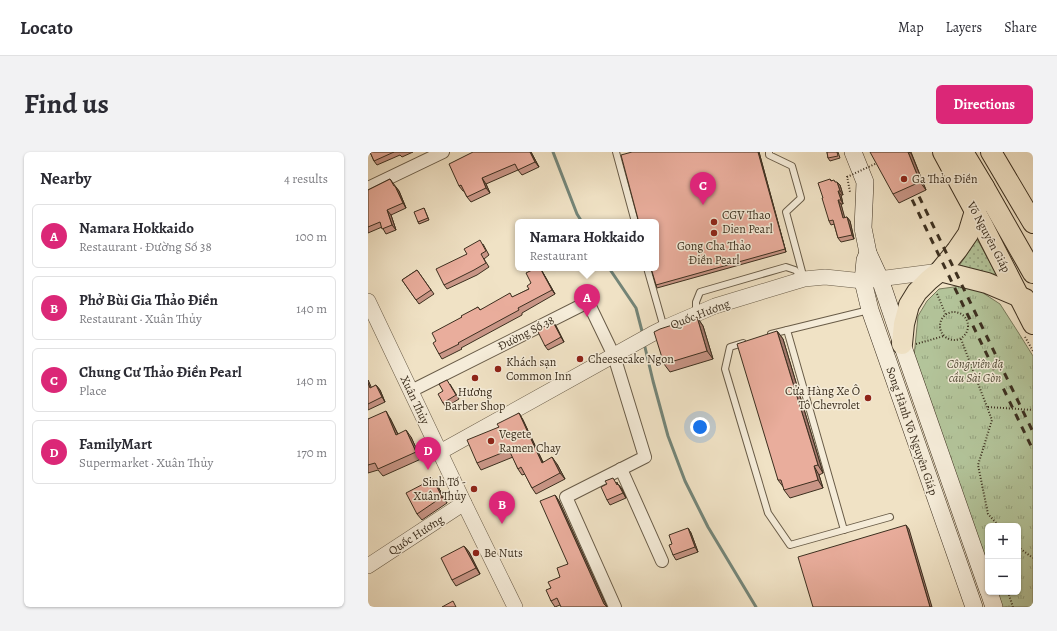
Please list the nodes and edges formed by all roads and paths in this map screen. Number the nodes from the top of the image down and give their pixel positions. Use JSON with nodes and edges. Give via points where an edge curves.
{"nodes":[{"id":1,"x":443,"y":152,"type":"edge"},
{"id":2,"x":616,"y":152,"type":"edge"},
{"id":3,"x":769,"y":152,"type":"edge"},
{"id":4,"x":853,"y":152,"type":"edge"},
{"id":5,"x":943,"y":152,"type":"edge"},
{"id":6,"x":963,"y":152,"type":"edge"},
{"id":7,"x":991,"y":152,"type":"edge"},
{"id":8,"x":422,"y":156,"type":"edge"},
{"id":9,"x":881,"y":161,"type":"edge"},
{"id":10,"x":847,"y":177,"type":"dead end"},
{"id":11,"x":984,"y":187,"type":"junction"},
{"id":12,"x":368,"y":188,"type":"edge"},
{"id":13,"x":974,"y":211,"type":"junction"},
{"id":14,"x":634,"y":219,"type":"edge"},
{"id":15,"x":1033,"y":223,"type":"edge"},
{"id":16,"x":868,"y":252,"type":"junction"},
{"id":17,"x":648,"y":271,"type":"edge"},
{"id":18,"x":1033,"y":273,"type":"edge"},
{"id":19,"x":804,"y":279,"type":"junction"},
{"id":20,"x":880,"y":279,"type":"junction"},
{"id":21,"x":937,"y":280,"type":"junction"},
{"id":22,"x":863,"y":281,"type":"junction"},
{"id":23,"x":1028,"y":300,"type":"edge"},
{"id":24,"x":368,"y":301,"type":"edge"},
{"id":25,"x":870,"y":310,"type":"junction"},
{"id":26,"x":946,"y":315,"type":"junction"},
{"id":27,"x":1027,"y":327,"type":"edge"},
{"id":28,"x":787,"y":330,"type":"junction"},
{"id":29,"x":658,"y":331,"type":"junction"},
{"id":30,"x":766,"y":336,"type":"edge"},
{"id":31,"x":944,"y":336,"type":"junction"},
{"id":32,"x":961,"y":339,"type":"junction"},
{"id":33,"x":751,"y":340,"type":"edge"},
{"id":34,"x":907,"y":342,"type":"junction"},
{"id":35,"x":1033,"y":352,"type":"edge"},
{"id":36,"x":614,"y":356,"type":"junction"},
{"id":37,"x":411,"y":391,"type":"junction"},
{"id":38,"x":988,"y":407,"type":"junction"},
{"id":39,"x":1033,"y":410,"type":"edge"},
{"id":40,"x":440,"y":452,"type":"junction"},
{"id":41,"x":621,"y":469,"type":"junction"},
{"id":42,"x":464,"y":503,"type":"junction"},
{"id":43,"x":890,"y":517,"type":"dead end"},
{"id":44,"x":996,"y":523,"type":"edge"},
{"id":45,"x":844,"y":530,"type":"junction"},
{"id":46,"x":1021,"y":549,"type":"edge"},
{"id":47,"x":1033,"y":558,"type":"edge"},
{"id":48,"x":662,"y":561,"type":"dead end"},
{"id":49,"x":368,"y":566,"type":"edge"},
{"id":50,"x":985,"y":582,"type":"edge"},
{"id":51,"x":990,"y":595,"type":"edge"},
{"id":52,"x":1009,"y":595,"type":"edge"},
{"id":53,"x":515,"y":607,"type":"edge"},
{"id":54,"x":615,"y":607,"type":"edge"},
{"id":55,"x":974,"y":607,"type":"edge"},
{"id":56,"x":994,"y":607,"type":"edge"},
{"id":57,"x":1013,"y":607,"type":"edge"}],
"edges":[{"from":1,"to":8,"type":"street"},
{"from":2,"to":14,"type":"lane"},
{"from":3,"to":19,"type":"lane","via":[[770,155],[792,166],[801,198],[786,212]]},
{"from":4,"to":16,"type":"main road","name":"Song Hành Võ Nguyên Giáp","via":[[865,182],[863,228]]},
{"from":5,"to":13,"type":"highway","name":"Võ Nguyên Giáp"},
{"from":6,"to":11,"type":"highway","name":"Võ Nguyên Giáp"},
{"from":7,"to":15,"type":"highway"},
{"from":8,"to":12,"type":"street"},
{"from":9,"to":10,"type":"path","bridge":true},
{"from":11,"to":13,"type":"highway"},
{"from":11,"to":18,"type":"highway","name":"Võ Nguyên Giáp"},
{"from":11,"to":23,"type":"highway","name":"Võ Nguyên Giáp","via":[[985,213]]},
{"from":13,"to":21,"type":"highway","via":[[968,234]]},
{"from":13,"to":23,"type":"highway","name":"Võ Nguyên Giáp"},
{"from":16,"to":20,"type":"main road","name":"Song Hành Võ Nguyên Giáp"},
{"from":16,"to":22,"type":"main road","name":"Song Hành Võ Nguyên Giáp"},
{"from":17,"to":29,"type":"lane"},
{"from":19,"to":22,"type":"street","name":"Quốc Hương","via":[[825,277]]},
{"from":19,"to":29,"type":"street","name":"Quốc Hương","via":[[715,306]]},
{"from":20,"to":21,"type":"street","name":"Quốc Hương"},
{"from":20,"to":22,"type":"street","name":"Quốc Hương"},
{"from":20,"to":34,"type":"main road","name":"Song Hành Võ Nguyên Giáp"},
{"from":21,"to":23,"type":"highway","via":[[987,283]]},
{"from":21,"to":26,"type":"path"},
{"from":21,"to":34,"type":"highway","via":[[929,280],[909,305],[904,324]]},
{"from":22,"to":25,"type":"main road","name":"Song Hành Võ Nguyên Giáp"},
{"from":23,"to":27,"type":"highway","name":"Võ Nguyên Giáp"},
{"from":24,"to":37,"type":"street","name":"Xuân Thủy"},
{"from":25,"to":28,"type":"lane"},
{"from":25,"to":55,"type":"main road","name":"Song Hành Võ Nguyên Giáp"},
{"from":26,"to":31,"type":"path","via":[[941,322],[941,332]]},
{"from":26,"to":32,"type":"path","via":[[954,312],[966,318],[968,327]]},
{"from":27,"to":35,"type":"path"},
{"from":28,"to":30,"type":"lane"},
{"from":28,"to":45,"type":"lane"},
{"from":29,"to":36,"type":"street","name":"Quốc Hương"},
{"from":31,"to":32,"type":"path","via":[[952,340]]},
{"from":31,"to":34,"type":"path","via":[[913,345]]},
{"from":32,"to":38,"type":"path"},
{"from":33,"to":45,"type":"lane","via":[[730,346],[725,369],[768,513],[790,546]]},
{"from":34,"to":50,"type":"main road","name":"Song Hành Võ Nguyên Giáp"},
{"from":36,"to":37,"type":"street","name":"Đường Số 38","via":[[588,302]]},
{"from":36,"to":40,"type":"street","name":"Quốc Hương"},
{"from":36,"to":41,"type":"street","via":[[645,457]]},
{"from":37,"to":40,"type":"street","name":"Xuân Thủy"},
{"from":38,"to":39,"type":"path"},
{"from":38,"to":44,"type":"path","via":[[992,420],[978,465],[988,514]]},
{"from":40,"to":42,"type":"street","name":"Xuân Thủy"},
{"from":41,"to":48,"type":"street"},
{"from":41,"to":54,"type":"street","via":[[566,497]]},
{"from":42,"to":49,"type":"street","name":"Quốc Hương"},
{"from":42,"to":53,"type":"street","name":"Xuân Thủy"},
{"from":43,"to":45,"type":"lane"},
{"from":46,"to":47,"type":"path"},
{"from":51,"to":56,"type":"main road","name":"Song Hành Võ Nguyên Giáp"},
{"from":52,"to":57,"type":"path"}]}
